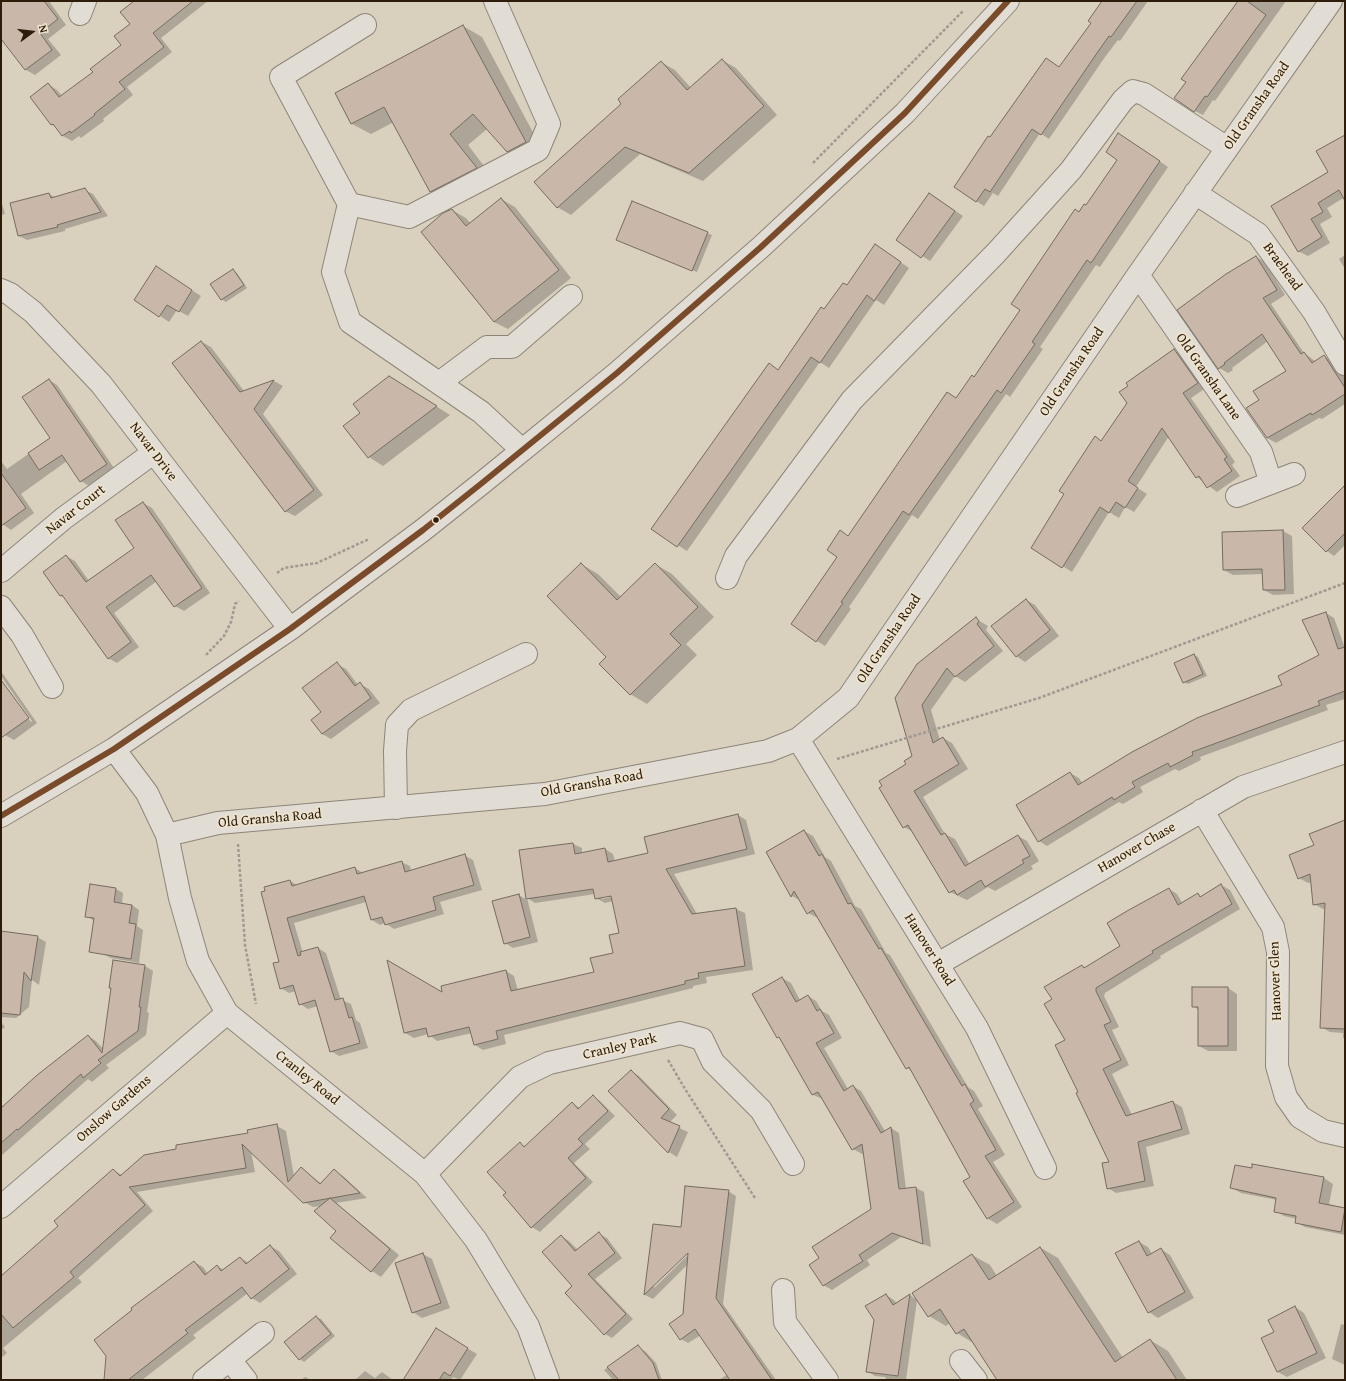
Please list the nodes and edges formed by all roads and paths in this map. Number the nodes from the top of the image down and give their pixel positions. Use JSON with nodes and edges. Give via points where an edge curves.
{"nodes":[{"id":1,"x":495,"y":1,"type":"edge"},
{"id":2,"x":1008,"y":1,"type":"edge"},
{"id":3,"x":1331,"y":1,"type":"edge"},
{"id":4,"x":365,"y":25,"type":"dead end"},
{"id":5,"x":1227,"y":148,"type":"junction"},
{"id":6,"x":1195,"y":193,"type":"junction"},
{"id":7,"x":349,"y":204,"type":"junction"},
{"id":8,"x":1138,"y":276,"type":"junction"},
{"id":9,"x":1,"y":290,"type":"edge"},
{"id":10,"x":570,"y":296,"type":"dead end"},
{"id":11,"x":1345,"y":364,"type":"edge"},
{"id":12,"x":439,"y":383,"type":"junction"},
{"id":13,"x":522,"y":450,"type":"junction"},
{"id":14,"x":153,"y":453,"type":"junction"},
{"id":15,"x":1294,"y":474,"type":"dead end"},
{"id":16,"x":1271,"y":483,"type":"junction"},
{"id":17,"x":1237,"y":496,"type":"dead end"},
{"id":18,"x":1,"y":571,"type":"edge"},
{"id":19,"x":726,"y":578,"type":"dead end"},
{"id":20,"x":1345,"y":583,"type":"edge"},
{"id":21,"x":1,"y":606,"type":"edge"},
{"id":22,"x":290,"y":629,"type":"junction"},
{"id":23,"x":526,"y":654,"type":"dead end"},
{"id":24,"x":52,"y":688,"type":"dead end"},
{"id":25,"x":798,"y":739,"type":"junction"},
{"id":26,"x":114,"y":749,"type":"junction"},
{"id":27,"x":1345,"y":752,"type":"edge"},
{"id":28,"x":816,"y":765,"type":"junction"},
{"id":29,"x":396,"y":808,"type":"junction"},
{"id":30,"x":1202,"y":810,"type":"junction"},
{"id":31,"x":1,"y":816,"type":"edge"},
{"id":32,"x":237,"y":822,"type":"junction"},
{"id":33,"x":167,"y":835,"type":"junction"},
{"id":34,"x":938,"y":964,"type":"junction"},
{"id":35,"x":256,"y":1005,"type":"dead end"},
{"id":36,"x":227,"y":1013,"type":"junction"},
{"id":37,"x":655,"y":1039,"type":"junction"},
{"id":38,"x":1345,"y":1136,"type":"edge"},
{"id":39,"x":793,"y":1164,"type":"dead end"},
{"id":40,"x":1045,"y":1168,"type":"dead end"},
{"id":41,"x":425,"y":1174,"type":"junction"},
{"id":42,"x":756,"y":1198,"type":"dead end"},
{"id":43,"x":1,"y":1207,"type":"edge"},
{"id":44,"x":783,"y":1290,"type":"dead end"},
{"id":45,"x":263,"y":1333,"type":"dead end"},
{"id":46,"x":230,"y":1360,"type":"junction"},
{"id":47,"x":961,"y":1361,"type":"dead end"},
{"id":48,"x":204,"y":1380,"type":"edge"},
{"id":49,"x":246,"y":1380,"type":"edge"},
{"id":50,"x":548,"y":1380,"type":"edge"},
{"id":51,"x":827,"y":1380,"type":"edge"},
{"id":52,"x":976,"y":1380,"type":"edge"}],
"edges":[{"from":1,"to":7,"type":"street","via":[[549,124],[538,150],[409,217]]},
{"from":2,"to":13,"type":"street","via":[[905,113],[761,247],[617,373]]},
{"from":3,"to":5,"type":"street","name":"Old Gransha Road"},
{"from":4,"to":7,"type":"street","via":[[281,77]]},
{"from":5,"to":6,"type":"street","name":"Old Gransha Road"},
{"from":5,"to":19,"type":"street","via":[[1144,94],[1133,91],[1123,100],[1072,170],[996,253],[852,400],[736,556]]},
{"from":6,"to":8,"type":"street","name":"Old Gransha Road"},
{"from":6,"to":11,"type":"street","name":"Braehead","via":[[1258,234],[1314,312]]},
{"from":7,"to":12,"type":"street","via":[[333,272],[350,322]]},
{"from":8,"to":16,"type":"street","name":"Old Gransha Lane","via":[[1261,452]]},
{"from":8,"to":25,"type":"street","name":"Old Gransha Road","via":[[848,698]]},
{"from":9,"to":14,"type":"street","name":"Navar Drive","via":[[33,312],[101,384]]},
{"from":10,"to":12,"type":"street","via":[[512,347],[487,347]]},
{"from":12,"to":13,"type":"street","via":[[481,412]]},
{"from":13,"to":22,"type":"street","via":[[423,530]]},
{"from":14,"to":18,"type":"street","name":"Navar Court","via":[[64,518]]},
{"from":14,"to":22,"type":"street","name":"Navar Drive"},
{"from":15,"to":16,"type":"street"},
{"from":16,"to":17,"type":"street"},
{"from":20,"to":28,"type":"path","via":[[1039,698]]},
{"from":21,"to":24,"type":"street","via":[[22,635]]},
{"from":22,"to":26,"type":"street"},
{"from":23,"to":29,"type":"street","via":[[411,710],[397,725]]},
{"from":25,"to":28,"type":"street","name":"Hanover Road"},
{"from":25,"to":29,"type":"street","name":"Old Gransha Road","via":[[768,750],[545,794]]},
{"from":26,"to":31,"type":"street"},
{"from":26,"to":33,"type":"street","name":"Cranley Road","via":[[147,793]]},
{"from":27,"to":30,"type":"street","name":"Hanover Chase","via":[[1243,787]]},
{"from":28,"to":34,"type":"street","name":"Hanover Road"},
{"from":29,"to":32,"type":"street","name":"Old Gransha Road"},
{"from":30,"to":34,"type":"street","name":"Hanover Chase"},
{"from":30,"to":38,"type":"street","name":"Hanover Glen","via":[[1273,927],[1278,952],[1277,1066],[1286,1097],[1300,1117],[1323,1131]]},
{"from":32,"to":33,"type":"street","name":"Old Gransha Road","via":[[218,823]]},
{"from":32,"to":35,"type":"path","via":[[245,945]]},
{"from":33,"to":36,"type":"street","name":"Cranley Road","via":[[180,898],[198,961]]},
{"from":34,"to":40,"type":"street","name":"Hanover Road","via":[[977,1028]]},
{"from":36,"to":41,"type":"street","name":"Cranley Road"},
{"from":36,"to":43,"type":"street","name":"Onslow Gardens"},
{"from":37,"to":39,"type":"street","name":"Cranley Park","via":[[680,1033],[702,1039],[713,1062],[761,1110]]},
{"from":37,"to":41,"type":"street","name":"Cranley Park","via":[[549,1063],[520,1077]]},
{"from":37,"to":42,"type":"path"},
{"from":41,"to":50,"type":"street","name":"Cranley Road","via":[[476,1240],[528,1326]]},
{"from":44,"to":51,"type":"street","via":[[785,1322]]},
{"from":45,"to":46,"type":"street"},
{"from":46,"to":48,"type":"street"},
{"from":46,"to":49,"type":"street"},
{"from":47,"to":52,"type":"street"}]}
